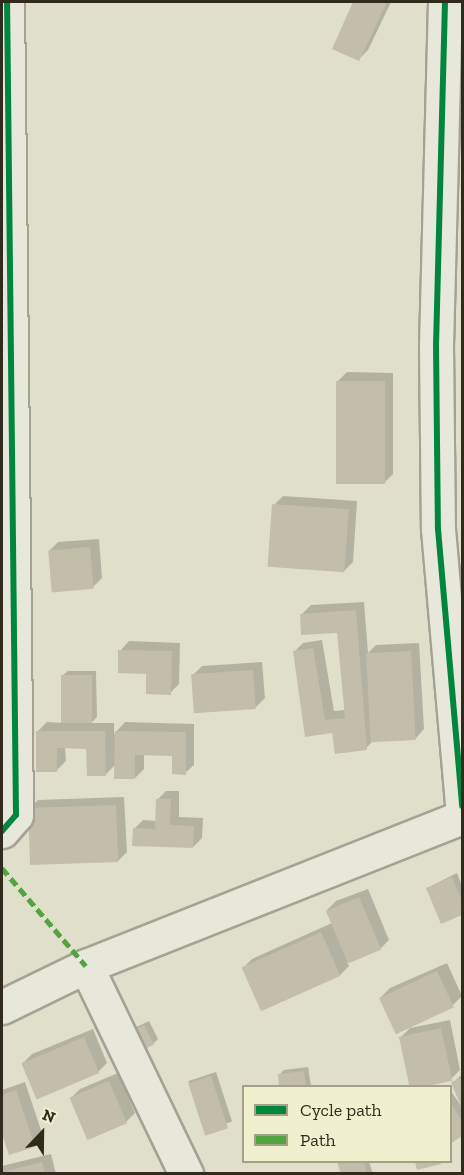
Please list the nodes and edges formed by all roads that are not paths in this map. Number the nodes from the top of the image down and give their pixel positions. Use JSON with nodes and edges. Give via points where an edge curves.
{"nodes":[{"id":1,"x":7,"y":2,"type":"edge"},
{"id":2,"x":445,"y":2,"type":"edge"},
{"id":3,"x":462,"y":806,"type":"edge"},
{"id":4,"x":462,"y":817,"type":"edge"},
{"id":5,"x":2,"y":831,"type":"edge"},
{"id":6,"x":86,"y":966,"type":"junction"},
{"id":7,"x":2,"y":1007,"type":"edge"},
{"id":8,"x":186,"y":1173,"type":"edge"}],
"edges":[{"from":1,"to":5,"type":"street","via":[[16,815]]},
{"from":2,"to":3,"type":"street","via":[[436,345],[438,529]]},
{"from":4,"to":6,"type":"street"},
{"from":6,"to":7,"type":"street"},
{"from":6,"to":8,"type":"street"}]}
